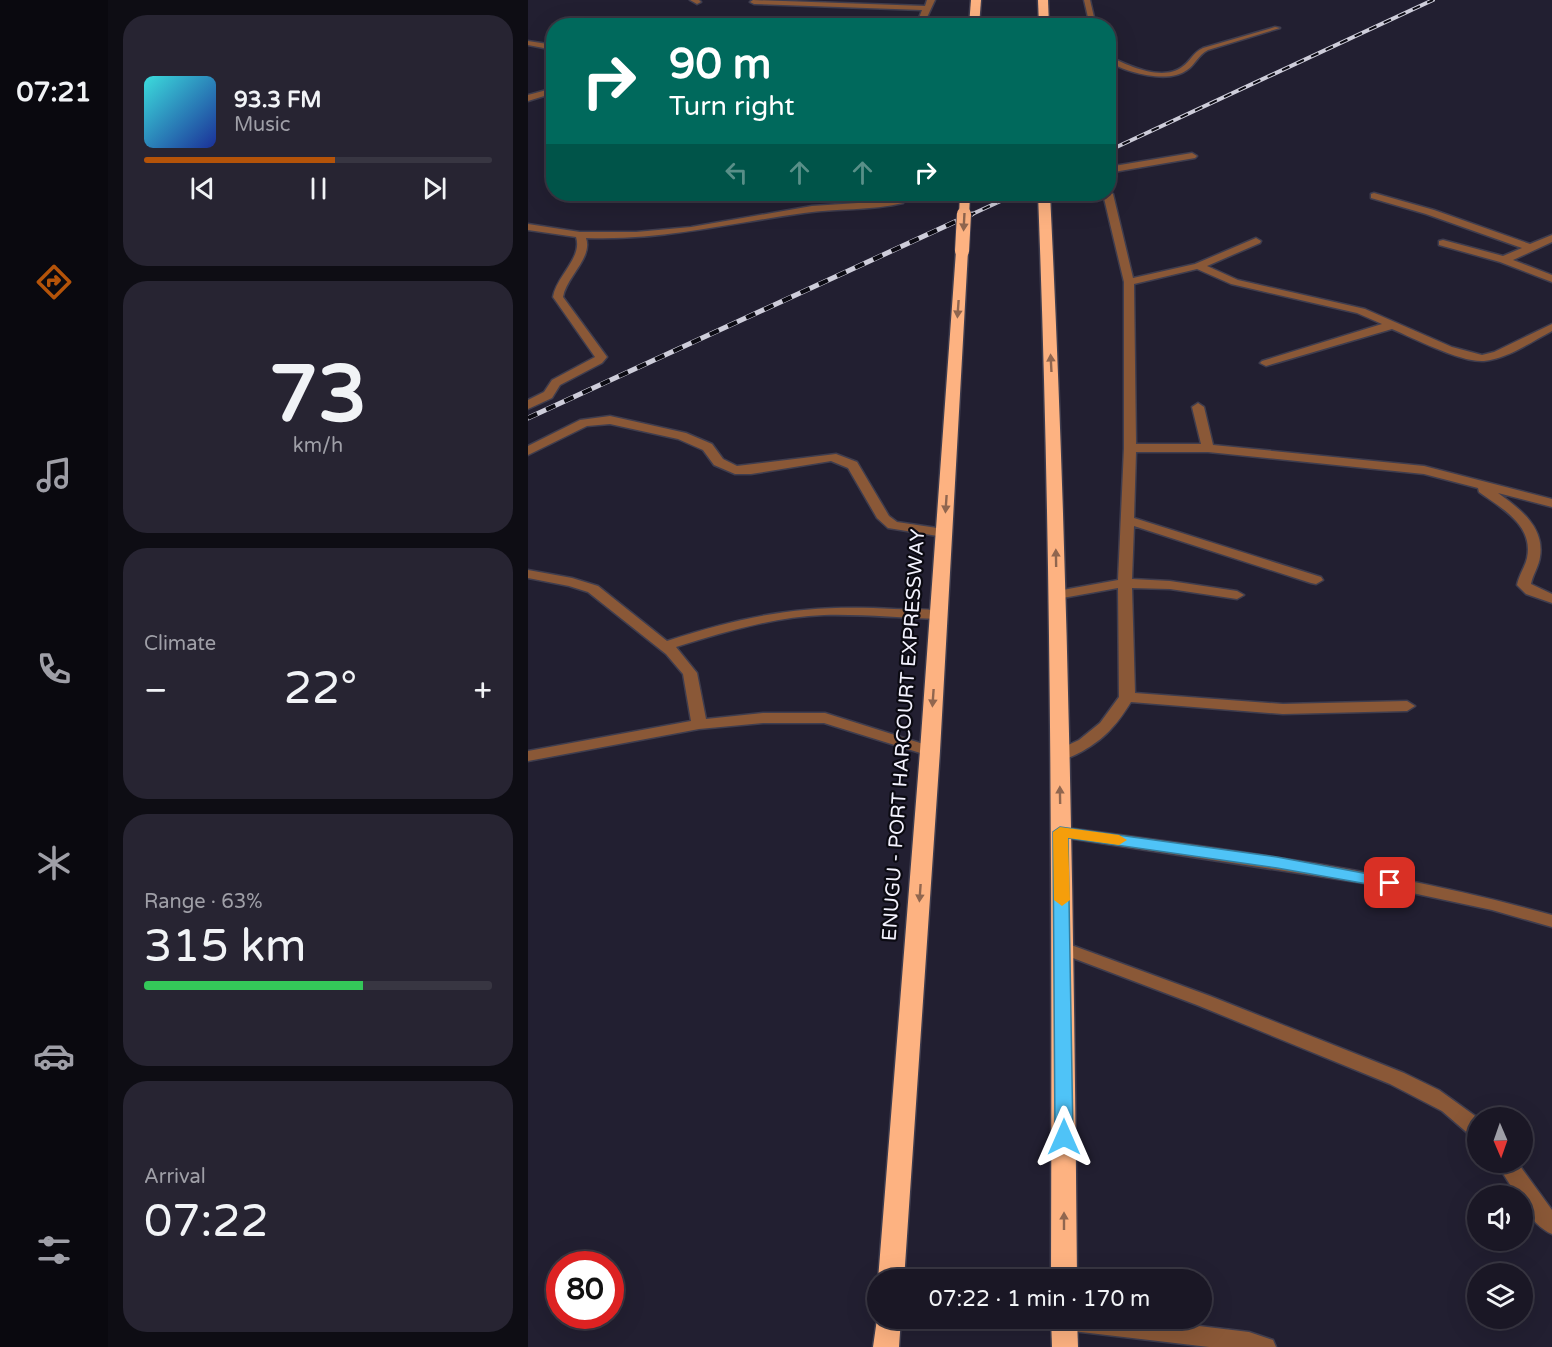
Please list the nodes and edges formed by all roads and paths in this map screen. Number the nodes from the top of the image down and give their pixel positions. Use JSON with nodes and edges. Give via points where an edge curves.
{"nodes":[{"id":1,"x":931,"y":0,"type":"edge"},
{"id":2,"x":976,"y":0,"type":"edge"},
{"id":3,"x":1043,"y":0,"type":"edge"},
{"id":4,"x":1087,"y":0,"type":"edge"},
{"id":5,"x":754,"y":2,"type":"dead end"},
{"id":6,"x":927,"y":8,"type":"junction"},
{"id":7,"x":922,"y":18,"type":"edge"},
{"id":8,"x":975,"y":18,"type":"edge"},
{"id":9,"x":1044,"y":18,"type":"edge"},
{"id":10,"x":1091,"y":18,"type":"edge"},
{"id":11,"x":1277,"y":28,"type":"dead end"},
{"id":12,"x":528,"y":43,"type":"edge"},
{"id":13,"x":546,"y":46,"type":"edge"},
{"id":14,"x":1116,"y":61,"type":"edge"},
{"id":15,"x":546,"y":92,"type":"edge"},
{"id":16,"x":528,"y":98,"type":"edge"},
{"id":17,"x":1192,"y":156,"type":"dead end"},
{"id":18,"x":1116,"y":169,"type":"edge"},
{"id":19,"x":1374,"y":196,"type":"dead end"},
{"id":20,"x":900,"y":201,"type":"edge"},
{"id":21,"x":964,"y":201,"type":"edge"},
{"id":22,"x":1110,"y":201,"type":"edge"},
{"id":23,"x":1044,"y":202,"type":"edge"},
{"id":24,"x":528,"y":227,"type":"edge"},
{"id":25,"x":580,"y":235,"type":"junction"},
{"id":26,"x":1552,"y":238,"type":"edge"},
{"id":27,"x":1256,"y":240,"type":"dead end"},
{"id":28,"x":1443,"y":243,"type":"dead end"},
{"id":29,"x":1532,"y":248,"type":"junction"},
{"id":30,"x":1504,"y":260,"type":"junction"},
{"id":31,"x":1198,"y":266,"type":"junction"},
{"id":32,"x":1552,"y":279,"type":"edge"},
{"id":33,"x":1129,"y":282,"type":"junction"},
{"id":34,"x":1392,"y":325,"type":"junction"},
{"id":35,"x":1552,"y":327,"type":"edge"},
{"id":36,"x":1266,"y":363,"type":"dead end"},
{"id":37,"x":528,"y":405,"type":"edge"},
{"id":38,"x":1198,"y":408,"type":"dead end"},
{"id":39,"x":1130,"y":448,"type":"junction"},
{"id":40,"x":1208,"y":448,"type":"junction"},
{"id":41,"x":528,"y":451,"type":"edge"},
{"id":42,"x":1474,"y":481,"type":"junction"},
{"id":43,"x":1552,"y":503,"type":"edge"},
{"id":44,"x":1127,"y":520,"type":"junction"},
{"id":45,"x":944,"y":533,"type":"junction"},
{"id":46,"x":528,"y":574,"type":"edge"},
{"id":47,"x":1316,"y":580,"type":"dead end"},
{"id":48,"x":1125,"y":583,"type":"junction"},
{"id":49,"x":1057,"y":595,"type":"junction"},
{"id":50,"x":1237,"y":595,"type":"dead end"},
{"id":51,"x":1552,"y":599,"type":"edge"},
{"id":52,"x":939,"y":615,"type":"junction"},
{"id":53,"x":665,"y":646,"type":"junction"},
{"id":54,"x":1127,"y":697,"type":"junction"},
{"id":55,"x":1407,"y":706,"type":"dead end"},
{"id":56,"x":699,"y":724,"type":"junction"},
{"id":57,"x":930,"y":751,"type":"junction"},
{"id":58,"x":528,"y":756,"type":"edge"},
{"id":59,"x":1059,"y":756,"type":"junction"},
{"id":60,"x":1060,"y":832,"type":"junction"},
{"id":61,"x":1552,"y":921,"type":"edge"},
{"id":62,"x":1063,"y":948,"type":"junction"},
{"id":63,"x":1467,"y":1118,"type":"edge"},
{"id":64,"x":1513,"y":1173,"type":"edge"},
{"id":65,"x":1552,"y":1225,"type":"edge"},
{"id":66,"x":892,"y":1269,"type":"edge"},
{"id":67,"x":1064,"y":1269,"type":"edge"},
{"id":68,"x":887,"y":1329,"type":"edge"},
{"id":69,"x":1064,"y":1329,"type":"edge"},
{"id":70,"x":1144,"y":1329,"type":"edge"},
{"id":71,"x":886,"y":1347,"type":"edge"},
{"id":72,"x":1065,"y":1347,"type":"edge"},
{"id":73,"x":1265,"y":1347,"type":"edge"}],
"edges":[{"from":1,"to":6,"type":"street"},
{"from":2,"to":8,"type":"highway"},
{"from":3,"to":9,"type":"highway"},
{"from":4,"to":10,"type":"lane"},
{"from":5,"to":6,"type":"street"},
{"from":6,"to":7,"type":"street"},
{"from":11,"to":14,"type":"lane","via":[[1198,53],[1180,72],[1136,71]]},
{"from":12,"to":13,"type":"street"},
{"from":15,"to":16,"type":"street"},
{"from":17,"to":18,"type":"street"},
{"from":19,"to":29,"type":"street"},
{"from":20,"to":25,"type":"street","via":[[802,210],[642,237]]},
{"from":21,"to":45,"type":"highway","name":"ENUGU - PORT HARCOURT EXPRESSWAY","one_way":true,"bridge":true},
{"from":22,"to":33,"type":"street"},
{"from":49,"to":23,"type":"highway","one_way":true},
{"from":24,"to":25,"type":"street"},
{"from":25,"to":37,"type":"street","via":[[584,249],[560,283],[558,297],[601,357],[555,383],[548,396]]},
{"from":26,"to":29,"type":"street"},
{"from":27,"to":31,"type":"street"},
{"from":28,"to":30,"type":"street"},
{"from":29,"to":30,"type":"street"},
{"from":30,"to":32,"type":"street"},
{"from":31,"to":33,"type":"street"},
{"from":31,"to":34,"type":"street","via":[[1235,282],[1360,311]]},
{"from":33,"to":39,"type":"street"},
{"from":34,"to":35,"type":"street","via":[[1448,349],[1482,358]]},
{"from":34,"to":36,"type":"street"},
{"from":38,"to":40,"type":"street"},
{"from":39,"to":40,"type":"street"},
{"from":39,"to":44,"type":"street"},
{"from":40,"to":42,"type":"street","via":[[1424,470]]},
{"from":41,"to":45,"type":"street","via":[[584,423],[610,420],[682,436],[708,447],[725,468],[735,470],[832,457],[853,465],[884,518],[893,525]]},
{"from":42,"to":43,"type":"street"},
{"from":42,"to":51,"type":"street","via":[[1523,516],[1535,551],[1524,585]]},
{"from":44,"to":47,"type":"street"},
{"from":44,"to":48,"type":"street"},
{"from":45,"to":52,"type":"highway","name":"ENUGU - PORT HARCOURT EXPRESSWAY"},
{"from":46,"to":53,"type":"street","via":[[593,589]]},
{"from":48,"to":49,"type":"street"},
{"from":48,"to":50,"type":"street"},
{"from":48,"to":54,"type":"street"},
{"from":49,"to":59,"type":"highway"},
{"from":52,"to":53,"type":"street","via":[[824,611],[729,625]]},
{"from":52,"to":57,"type":"highway","name":"ENUGU - PORT HARCOURT EXPRESSWAY","one_way":true},
{"from":53,"to":56,"type":"street","via":[[690,674]]},
{"from":54,"to":55,"type":"street","via":[[1283,709]]},
{"from":54,"to":59,"type":"street","via":[[1106,726],[1085,743]]},
{"from":56,"to":57,"type":"street","via":[[825,718]]},
{"from":56,"to":58,"type":"street"},
{"from":57,"to":66,"type":"highway","name":"ENUGU - PORT HARCOURT EXPRESSWAY","one_way":true},
{"from":60,"to":59,"type":"highway","one_way":true},
{"from":60,"to":61,"type":"street","via":[[1277,863],[1468,897]]},
{"from":60,"to":62,"type":"highway"},
{"from":62,"to":63,"type":"street","via":[[1229,1008],[1430,1094]]},
{"from":67,"to":62,"type":"highway","one_way":true},
{"from":64,"to":65,"type":"street"},
{"from":68,"to":71,"type":"highway"},
{"from":69,"to":72,"type":"highway"},
{"from":70,"to":73,"type":"street"}]}
